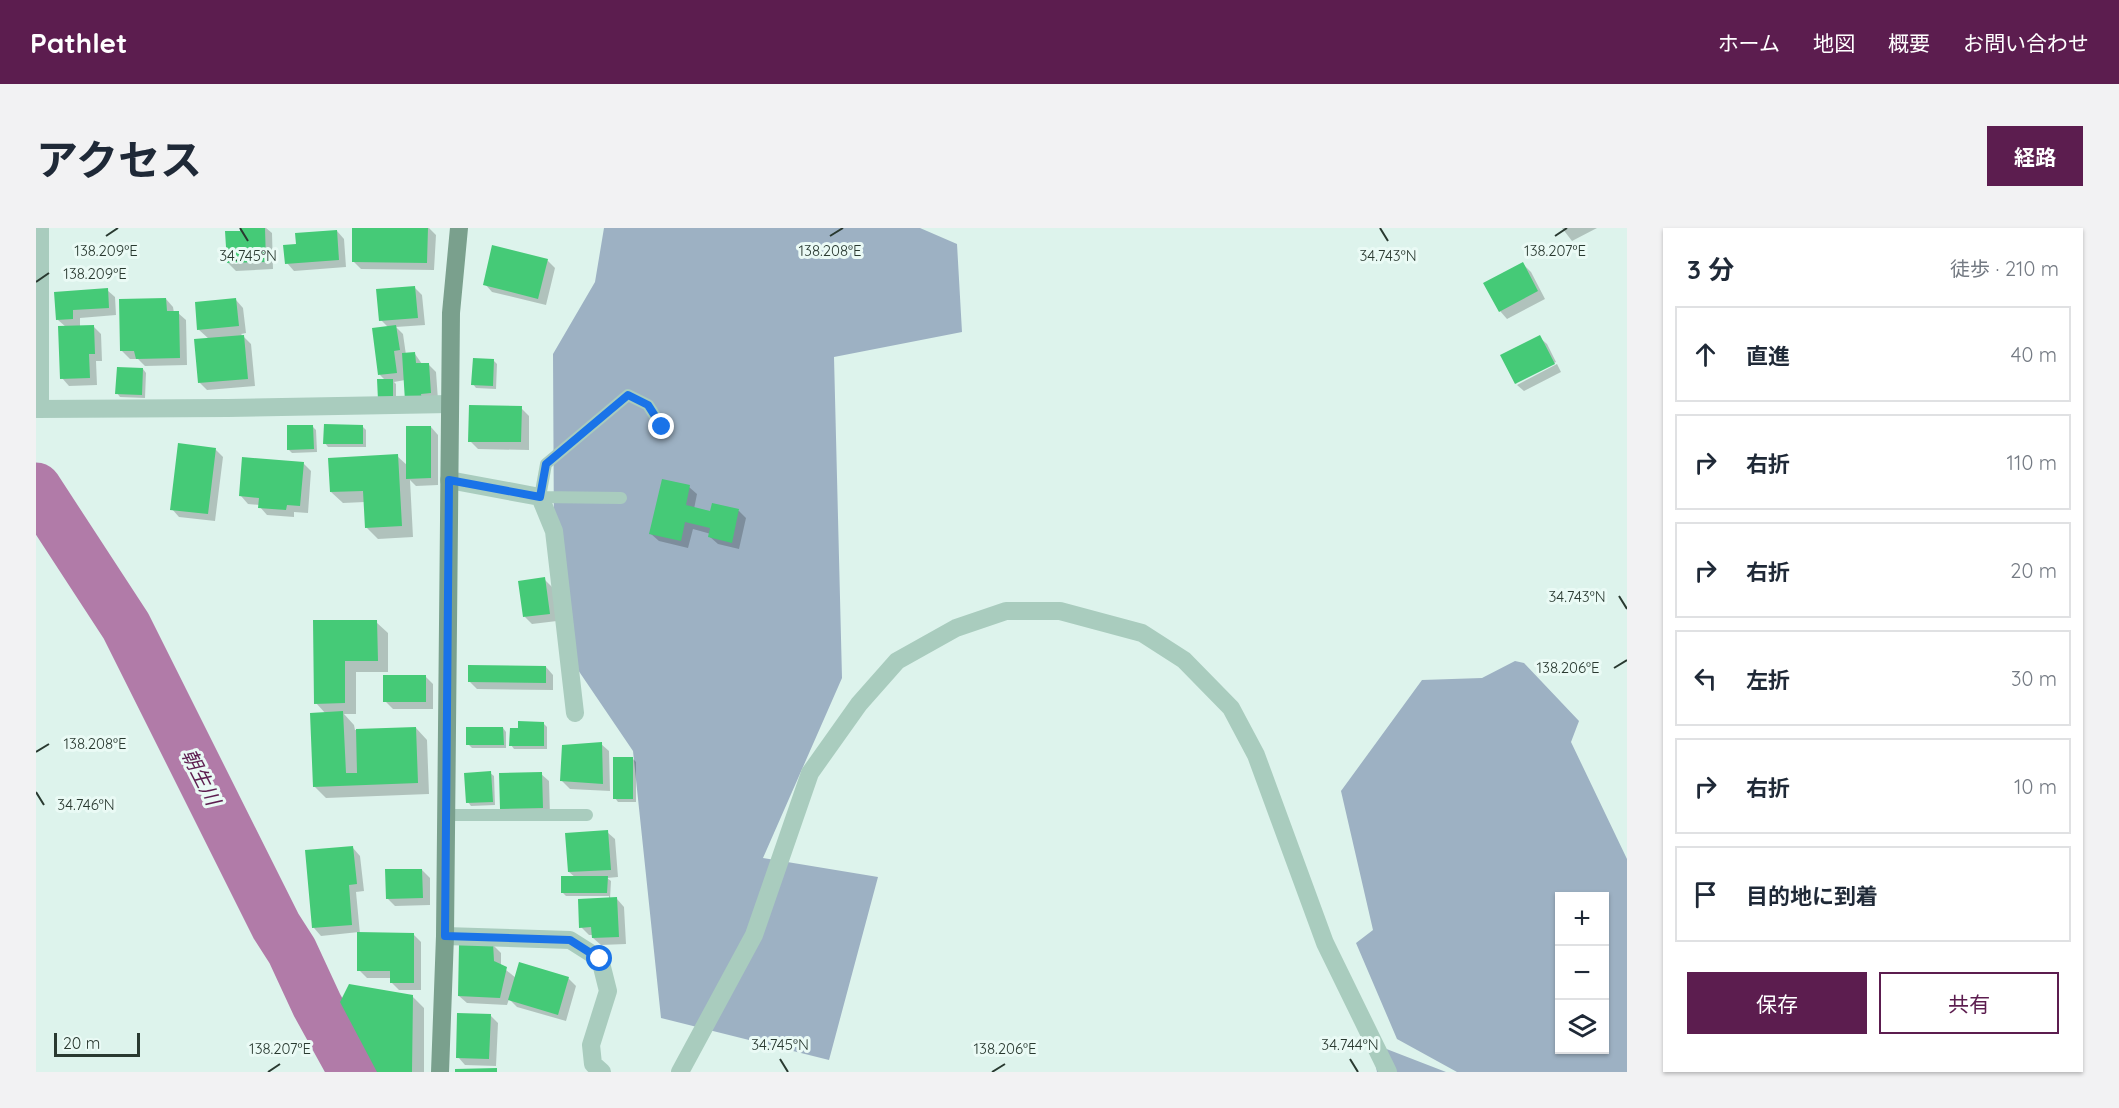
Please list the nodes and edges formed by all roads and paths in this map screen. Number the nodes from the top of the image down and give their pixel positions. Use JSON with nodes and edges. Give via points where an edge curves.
{"nodes":[{"id":1,"x":40,"y":228,"type":"edge"},
{"id":2,"x":459,"y":228,"type":"edge"},
{"id":3,"x":450,"y":404,"type":"junction"},
{"id":4,"x":38,"y":409,"type":"edge"},
{"id":5,"x":662,"y":427,"type":"dead end"},
{"id":6,"x":449,"y":480,"type":"junction"},
{"id":7,"x":540,"y":497,"type":"junction"},
{"id":8,"x":621,"y":498,"type":"dead end"},
{"id":9,"x":575,"y":713,"type":"dead end"},
{"id":10,"x":447,"y":815,"type":"junction"},
{"id":11,"x":587,"y":815,"type":"dead end"},
{"id":12,"x":445,"y":936,"type":"junction"},
{"id":13,"x":440,"y":1072,"type":"edge"},
{"id":14,"x":602,"y":1072,"type":"edge"},
{"id":15,"x":680,"y":1072,"type":"edge"},
{"id":16,"x":1388,"y":1072,"type":"edge"}],
"edges":[{"from":1,"to":4,"type":"street"},
{"from":2,"to":3,"type":"street","via":[[451,313]]},
{"from":3,"to":4,"type":"street"},
{"from":3,"to":6,"type":"street"},
{"from":5,"to":7,"type":"lane","via":[[648,405],[628,395],[546,464]]},
{"from":6,"to":7,"type":"street"},
{"from":6,"to":10,"type":"street"},
{"from":7,"to":8,"type":"lane"},
{"from":7,"to":9,"type":"street","via":[[554,531]]},
{"from":10,"to":11,"type":"lane"},
{"from":10,"to":12,"type":"street"},
{"from":12,"to":13,"type":"street"},
{"from":12,"to":14,"type":"street","via":[[570,940],[600,959],[608,990],[591,1045],[593,1064]]},
{"from":15,"to":16,"type":"street","via":[[754,935],[810,773],[822,756],[859,704],[897,661],[956,628],[1006,611],[1060,611],[1142,633],[1184,660],[1231,708],[1256,755],[1325,944]]}]}
